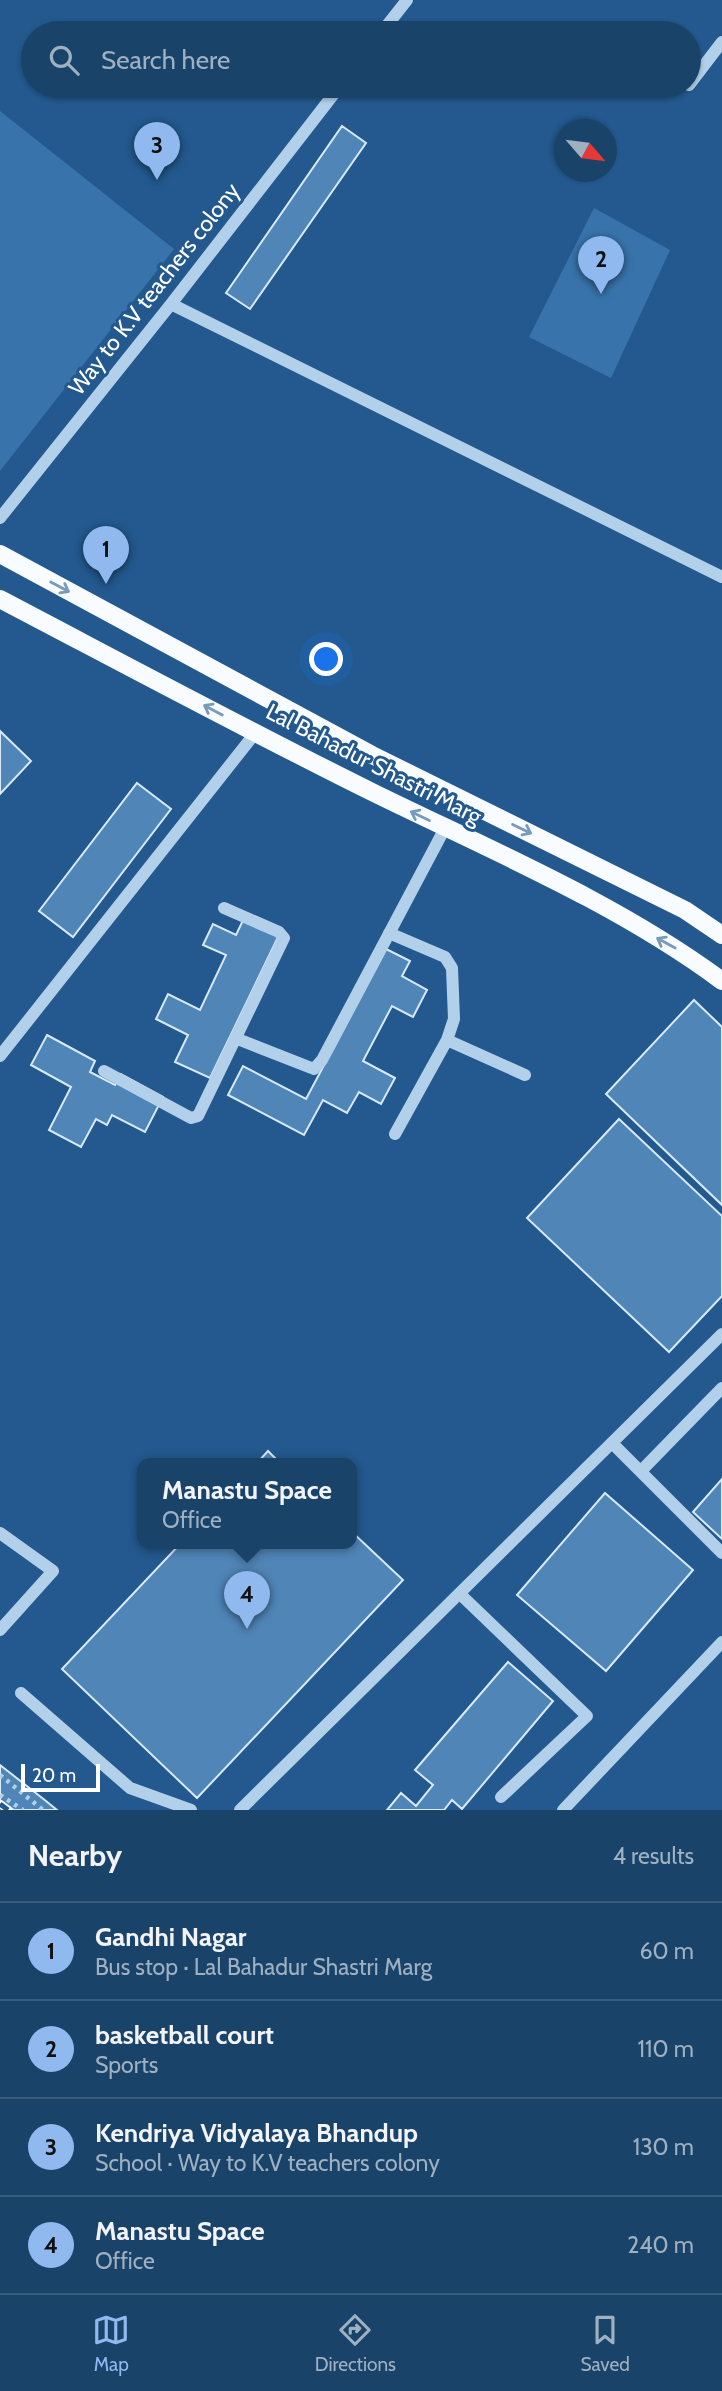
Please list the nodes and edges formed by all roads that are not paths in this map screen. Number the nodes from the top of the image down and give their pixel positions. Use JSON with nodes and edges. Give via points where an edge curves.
{"nodes":[{"id":1,"x":407,"y":0,"type":"edge"},
{"id":2,"x":390,"y":21,"type":"edge"},
{"id":3,"x":722,"y":42,"type":"edge"},
{"id":4,"x":701,"y":69,"type":"edge"},
{"id":5,"x":331,"y":98,"type":"edge"},
{"id":6,"x":171,"y":304,"type":"junction"},
{"id":7,"x":0,"y":517,"type":"edge"},
{"id":8,"x":0,"y":554,"type":"edge"},
{"id":9,"x":722,"y":577,"type":"edge"},
{"id":10,"x":0,"y":599,"type":"edge"},
{"id":11,"x":256,"y":733,"type":"junction"},
{"id":12,"x":445,"y":828,"type":"junction"},
{"id":13,"x":224,"y":908,"type":"dead end"},
{"id":14,"x":390,"y":933,"type":"junction"},
{"id":15,"x":722,"y":935,"type":"edge"},
{"id":16,"x":722,"y":981,"type":"edge"},
{"id":17,"x":235,"y":1038,"type":"junction"},
{"id":18,"x":447,"y":1040,"type":"junction"},
{"id":19,"x":0,"y":1056,"type":"edge"},
{"id":20,"x":104,"y":1071,"type":"dead end"},
{"id":21,"x":525,"y":1075,"type":"dead end"},
{"id":22,"x":395,"y":1134,"type":"dead end"},
{"id":23,"x":722,"y":1334,"type":"edge"},
{"id":24,"x":722,"y":1388,"type":"edge"},
{"id":25,"x":612,"y":1443,"type":"junction"},
{"id":26,"x":641,"y":1471,"type":"junction"},
{"id":27,"x":0,"y":1533,"type":"edge"},
{"id":28,"x":722,"y":1553,"type":"edge"},
{"id":29,"x":460,"y":1594,"type":"junction"},
{"id":30,"x":0,"y":1630,"type":"edge"},
{"id":31,"x":722,"y":1643,"type":"edge"},
{"id":32,"x":21,"y":1693,"type":"dead end"},
{"id":33,"x":501,"y":1797,"type":"dead end"},
{"id":34,"x":191,"y":1810,"type":"edge"},
{"id":35,"x":240,"y":1810,"type":"edge"},
{"id":36,"x":563,"y":1810,"type":"edge"}],
"edges":[{"from":1,"to":2,"type":"street"},
{"from":3,"to":4,"type":"street"},
{"from":5,"to":6,"type":"street","name":"Way to K.V teachers colony"},
{"from":6,"to":7,"type":"street","name":"Way to K.V teachers colony"},
{"from":6,"to":9,"type":"street"},
{"from":8,"to":15,"type":"main road","name":"Lal Bahadur Shastri Marg","one_way":true,"via":[[372,755],[685,910]]},
{"from":11,"to":10,"type":"main road","name":"Lal Bahadur Shastri Marg","one_way":true},
{"from":12,"to":11,"type":"main road","name":"Lal Bahadur Shastri Marg","one_way":true},
{"from":11,"to":19,"type":"street"},
{"from":12,"to":14,"type":"street"},
{"from":16,"to":12,"type":"main road","name":"Lal Bahadur Shastri Marg","one_way":true,"via":[[684,953],[578,894]]},
{"from":13,"to":17,"type":"street","via":[[284,938]]},
{"from":14,"to":17,"type":"street","via":[[314,1069]]},
{"from":14,"to":18,"type":"street","via":[[445,957],[452,968],[454,1019]]},
{"from":17,"to":20,"type":"street","via":[[198,1116],[191,1118]]},
{"from":18,"to":21,"type":"street"},
{"from":18,"to":22,"type":"street"},
{"from":23,"to":25,"type":"street"},
{"from":24,"to":26,"type":"street"},
{"from":25,"to":26,"type":"street"},
{"from":25,"to":29,"type":"street"},
{"from":26,"to":28,"type":"street"},
{"from":27,"to":30,"type":"street","via":[[53,1571]]},
{"from":29,"to":33,"type":"street","via":[[587,1716]]},
{"from":29,"to":35,"type":"street"},
{"from":31,"to":36,"type":"street"},
{"from":32,"to":34,"type":"street","via":[[130,1788]]}]}
